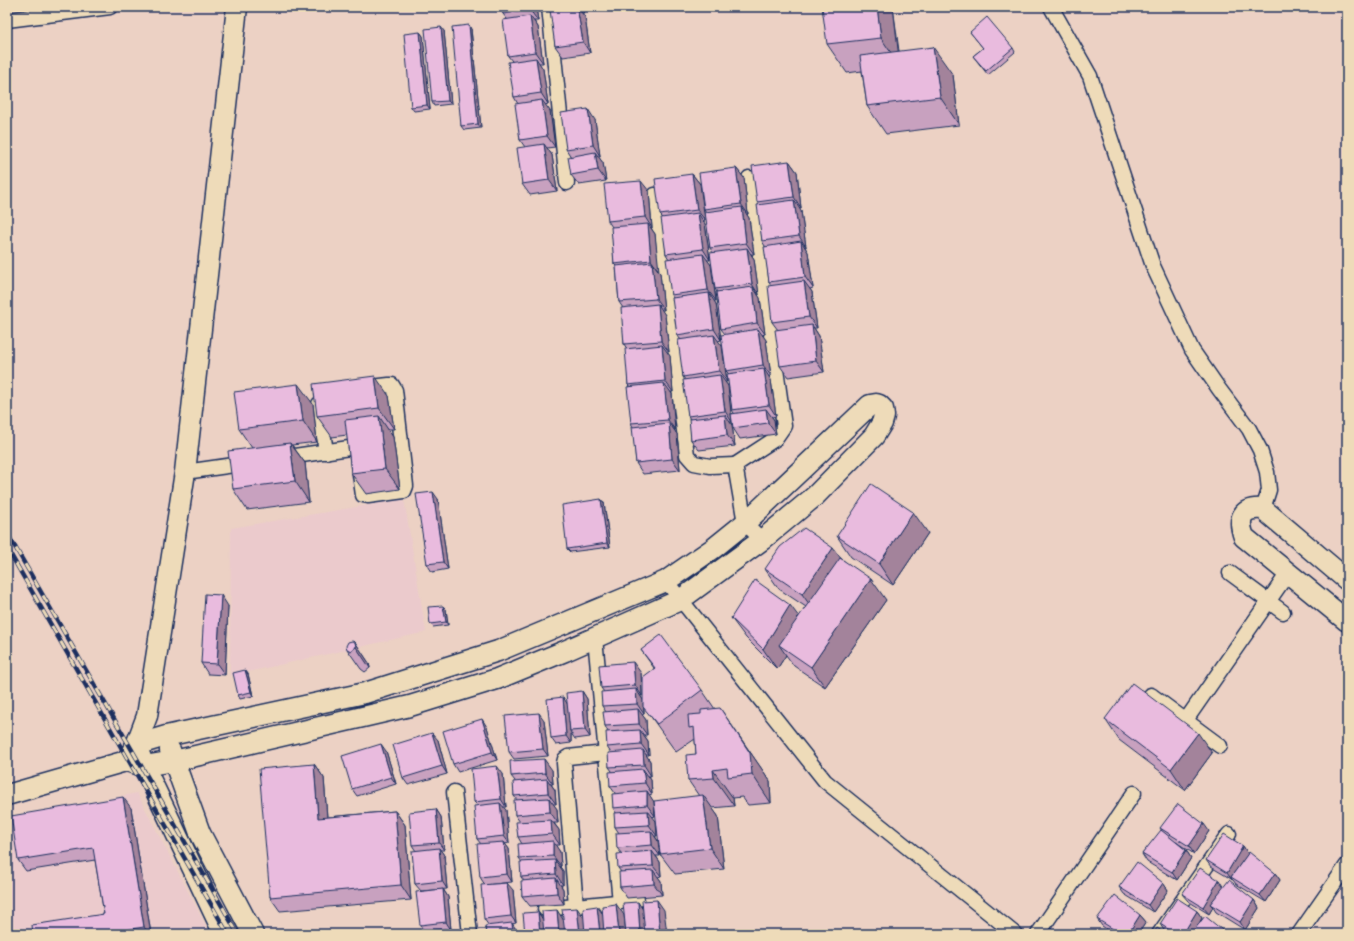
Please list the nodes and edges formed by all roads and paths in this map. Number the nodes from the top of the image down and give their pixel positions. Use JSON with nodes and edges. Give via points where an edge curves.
{"nodes":[{"id":1,"x":110,"y":7,"type":"edge"},
{"id":2,"x":237,"y":7,"type":"edge"},
{"id":3,"x":549,"y":7,"type":"edge"},
{"id":4,"x":1051,"y":7,"type":"edge"},
{"id":5,"x":7,"y":20,"type":"edge"},
{"id":6,"x":749,"y":178,"type":"dead end"},
{"id":7,"x":567,"y":183,"type":"dead end"},
{"id":8,"x":655,"y":195,"type":"edge"},
{"id":9,"x":351,"y":389,"type":"edge"},
{"id":10,"x":321,"y":392,"type":"edge"},
{"id":11,"x":326,"y":452,"type":"junction"},
{"id":12,"x":735,"y":465,"type":"junction"},
{"id":13,"x":185,"y":472,"type":"junction"},
{"id":14,"x":1264,"y":509,"type":"junction"},
{"id":15,"x":745,"y":523,"type":"junction"},
{"id":16,"x":762,"y":540,"type":"junction"},
{"id":17,"x":1230,"y":573,"type":"dead end"},
{"id":18,"x":1288,"y":573,"type":"junction"},
{"id":19,"x":1347,"y":580,"type":"edge"},
{"id":20,"x":666,"y":581,"type":"junction"},
{"id":21,"x":680,"y":600,"type":"junction"},
{"id":22,"x":1268,"y":601,"type":"junction"},
{"id":23,"x":1283,"y":612,"type":"dead end"},
{"id":24,"x":1347,"y":621,"type":"edge"},
{"id":25,"x":595,"y":638,"type":"junction"},
{"id":26,"x":489,"y":654,"type":"junction"},
{"id":27,"x":497,"y":679,"type":"junction"},
{"id":28,"x":1151,"y":695,"type":"edge"},
{"id":29,"x":147,"y":716,"type":"junction"},
{"id":30,"x":1186,"y":720,"type":"junction"},
{"id":31,"x":166,"y":736,"type":"junction"},
{"id":32,"x":1220,"y":746,"type":"dead end"},
{"id":33,"x":606,"y":753,"type":"junction"},
{"id":34,"x":136,"y":757,"type":"junction"},
{"id":35,"x":174,"y":762,"type":"junction"},
{"id":36,"x":454,"y":792,"type":"dead end"},
{"id":37,"x":1134,"y":793,"type":"dead end"},
{"id":38,"x":7,"y":795,"type":"edge"},
{"id":39,"x":1229,"y":834,"type":"dead end"},
{"id":40,"x":1347,"y":865,"type":"edge"},
{"id":41,"x":637,"y":900,"type":"dead end"},
{"id":42,"x":620,"y":902,"type":"junction"},
{"id":43,"x":576,"y":906,"type":"junction"},
{"id":44,"x":545,"y":909,"type":"edge"},
{"id":45,"x":224,"y":934,"type":"edge"},
{"id":46,"x":254,"y":934,"type":"edge"},
{"id":47,"x":470,"y":934,"type":"edge"},
{"id":48,"x":1015,"y":934,"type":"edge"},
{"id":49,"x":1038,"y":934,"type":"edge"},
{"id":50,"x":1158,"y":934,"type":"edge"},
{"id":51,"x":1299,"y":934,"type":"edge"}],
"edges":[{"from":1,"to":5,"type":"street"},
{"from":2,"to":13,"type":"street"},
{"from":3,"to":7,"type":"street"},
{"from":4,"to":14,"type":"street","via":[[1090,76],[1153,266],[1192,350],[1249,429],[1260,450],[1269,490]]},
{"from":6,"to":12,"type":"street","via":[[784,426],[775,439]]},
{"from":8,"to":12,"type":"street","via":[[687,455],[694,463],[710,466]]},
{"from":9,"to":11,"type":"street","via":[[389,385],[394,387],[405,489],[401,492],[365,496],[362,492],[356,447]]},
{"from":10,"to":11,"type":"street","via":[[318,396]]},
{"from":11,"to":13,"type":"street"},
{"from":12,"to":15,"type":"street"},
{"from":13,"to":29,"type":"street"},
{"from":14,"to":18,"type":"street","via":[[1253,508],[1242,516],[1240,522],[1244,537]]},
{"from":14,"to":19,"type":"street"},
{"from":15,"to":16,"type":"street"},
{"from":15,"to":16,"type":"street","via":[[870,405],[879,405],[884,416],[874,436],[815,496]]},
{"from":15,"to":20,"type":"street"},
{"from":16,"to":21,"type":"street"},
{"from":17,"to":22,"type":"street"},
{"from":18,"to":22,"type":"street"},
{"from":18,"to":24,"type":"street"},
{"from":20,"to":21,"type":"street"},
{"from":20,"to":26,"type":"street"},
{"from":21,"to":25,"type":"street"},
{"from":21,"to":48,"type":"street","via":[[825,781]]},
{"from":22,"to":23,"type":"street"},
{"from":22,"to":30,"type":"street"},
{"from":25,"to":27,"type":"street"},
{"from":25,"to":33,"type":"street"},
{"from":26,"to":27,"type":"street"},
{"from":26,"to":31,"type":"street","via":[[364,693]]},
{"from":27,"to":35,"type":"street","via":[[410,706]]},
{"from":28,"to":30,"type":"street"},
{"from":29,"to":31,"type":"street"},
{"from":29,"to":34,"type":"street"},
{"from":30,"to":32,"type":"street"},
{"from":31,"to":34,"type":"street"},
{"from":31,"to":35,"type":"street"},
{"from":33,"to":42,"type":"street"},
{"from":33,"to":43,"type":"street","via":[[568,757],[564,763]]},
{"from":34,"to":35,"type":"street"},
{"from":34,"to":38,"type":"street"},
{"from":34,"to":45,"type":"street"},
{"from":35,"to":46,"type":"street","via":[[200,833]]},
{"from":36,"to":47,"type":"street"},
{"from":37,"to":49,"type":"street"},
{"from":39,"to":50,"type":"street"},
{"from":40,"to":51,"type":"street"},
{"from":41,"to":42,"type":"street"},
{"from":42,"to":43,"type":"street"},
{"from":43,"to":44,"type":"street"}]}
